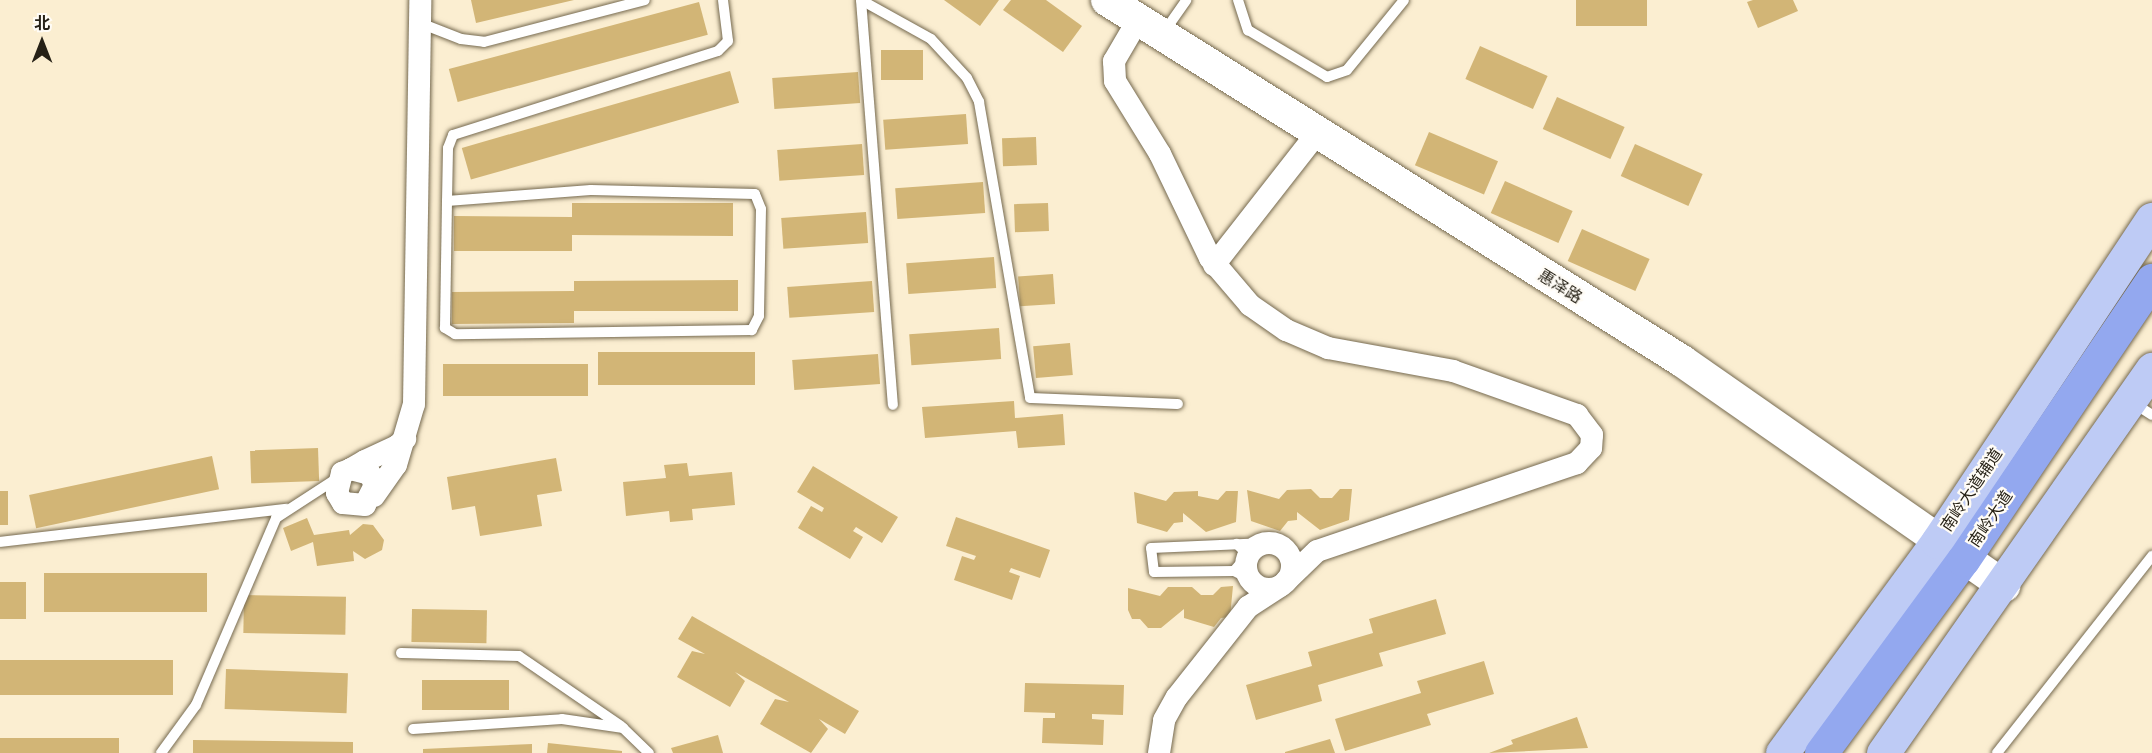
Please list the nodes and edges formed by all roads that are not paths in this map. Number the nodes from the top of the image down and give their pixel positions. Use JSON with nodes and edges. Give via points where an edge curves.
{"nodes":[{"id":1,"x":420,"y":0,"type":"edge"},
{"id":2,"x":645,"y":0,"type":"edge"},
{"id":3,"x":723,"y":0,"type":"edge"},
{"id":4,"x":1107,"y":0,"type":"edge"},
{"id":5,"x":1186,"y":0,"type":"edge"},
{"id":6,"x":1238,"y":0,"type":"edge"},
{"id":7,"x":1404,"y":0,"type":"edge"},
{"id":8,"x":419,"y":23,"type":"junction"},
{"id":9,"x":1150,"y":27,"type":"junction"},
{"id":10,"x":1317,"y":133,"type":"junction"},
{"id":11,"x":447,"y":201,"type":"junction"},
{"id":12,"x":2152,"y":219,"type":"edge"},
{"id":13,"x":1214,"y":265,"type":"junction"},
{"id":14,"x":2152,"y":280,"type":"edge"},
{"id":15,"x":2152,"y":318,"type":"edge"},
{"id":16,"x":2152,"y":369,"type":"edge"},
{"id":17,"x":1178,"y":404,"type":"dead end"},
{"id":18,"x":893,"y":405,"type":"dead end"},
{"id":19,"x":2142,"y":408,"type":"edge"},
{"id":20,"x":405,"y":439,"type":"junction"},
{"id":21,"x":347,"y":471,"type":"junction"},
{"id":22,"x":374,"y":496,"type":"junction"},
{"id":23,"x":299,"y":504,"type":"junction"},
{"id":24,"x":354,"y":507,"type":"junction"},
{"id":25,"x":286,"y":508,"type":"junction"},
{"id":26,"x":0,"y":542,"type":"edge"},
{"id":27,"x":1273,"y":544,"type":"junction"},
{"id":28,"x":1317,"y":551,"type":"junction"},
{"id":29,"x":2152,"y":556,"type":"edge"},
{"id":30,"x":1242,"y":564,"type":"junction"},
{"id":31,"x":1971,"y":565,"type":"junction"},
{"id":32,"x":1283,"y":584,"type":"junction"},
{"id":33,"x":1248,"y":607,"type":"junction"},
{"id":34,"x":401,"y":653,"type":"dead end"},
{"id":35,"x":623,"y":728,"type":"junction"},
{"id":36,"x":413,"y":729,"type":"dead end"},
{"id":37,"x":161,"y":753,"type":"edge"},
{"id":38,"x":649,"y":753,"type":"edge"},
{"id":39,"x":1159,"y":753,"type":"edge"},
{"id":40,"x":1782,"y":753,"type":"edge"},
{"id":41,"x":1821,"y":753,"type":"edge"},
{"id":42,"x":1846,"y":753,"type":"edge"},
{"id":43,"x":1883,"y":753,"type":"edge"},
{"id":44,"x":1997,"y":753,"type":"edge"}],
"edges":[{"from":1,"to":8,"type":"street"},
{"from":2,"to":8,"type":"lane","via":[[484,42],[461,39]]},
{"from":3,"to":11,"type":"lane","via":[[728,41],[718,51],[460,129],[449,140]]},
{"from":4,"to":9,"type":"street","name":"惠泽路"},
{"from":5,"to":9,"type":"lane"},
{"from":6,"to":7,"type":"lane","via":[[1248,30],[1327,76],[1347,70]]},
{"from":8,"to":20,"type":"street","via":[[414,404]]},
{"from":9,"to":10,"type":"street","name":"惠泽路"},
{"from":9,"to":13,"type":"street","via":[[1114,61],[1115,81],[1160,154]]},
{"from":10,"to":13,"type":"street"},
{"from":10,"to":31,"type":"street","name":"惠泽路","via":[[1682,361]]},
{"from":11,"to":11,"type":"lane","via":[[445,328],[451,333],[738,334],[757,324],[761,209],[755,194],[591,190]]},
{"from":12,"to":31,"type":"main road","name":"南岭大道辅道"},
{"from":13,"to":28,"type":"street","via":[[1250,305],[1306,340],[1453,370],[1577,415],[1590,429],[1591,448],[1577,463]]},
{"from":14,"to":31,"type":"highway","name":"南岭大道"},
{"from":15,"to":31,"type":"highway","name":"南岭大道"},
{"from":16,"to":19,"type":"main road","name":"南岭大道辅道"},
{"from":17,"to":18,"type":"lane","via":[[1030,398],[980,102],[967,78],[931,39],[861,0]]},
{"from":19,"to":31,"type":"main road","name":"南岭大道辅道"},
{"from":20,"to":21,"type":"street"},
{"from":20,"to":22,"type":"street"},
{"from":21,"to":22,"type":"street","via":[[370,474]]},
{"from":21,"to":23,"type":"lane"},
{"from":21,"to":24,"type":"street","via":[[337,492]]},
{"from":22,"to":24,"type":"street"},
{"from":23,"to":24,"type":"lane"},
{"from":23,"to":25,"type":"lane"},
{"from":25,"to":26,"type":"lane"},
{"from":25,"to":37,"type":"lane","via":[[267,532],[196,705]]},
{"from":27,"to":28,"type":"street"},
{"from":27,"to":30,"type":"street"},
{"from":27,"to":32,"type":"street","via":[[1292,560]]},
{"from":28,"to":32,"type":"street"},
{"from":29,"to":44,"type":"lane"},
{"from":30,"to":30,"type":"lane","via":[[1155,545],[1151,551],[1154,572]]},
{"from":30,"to":32,"type":"street","via":[[1265,588]]},
{"from":30,"to":33,"type":"street"},
{"from":31,"to":40,"type":"main road","name":"南岭大道辅道"},
{"from":31,"to":41,"type":"highway","name":"南岭大道"},
{"from":31,"to":42,"type":"highway","name":"南岭大道"},
{"from":31,"to":43,"type":"main road","name":"南岭大道辅道"},
{"from":32,"to":33,"type":"street"},
{"from":33,"to":39,"type":"street","via":[[1169,708]]},
{"from":34,"to":35,"type":"lane","via":[[519,656]]},
{"from":35,"to":36,"type":"lane","via":[[548,718]]},
{"from":35,"to":38,"type":"lane"}]}
